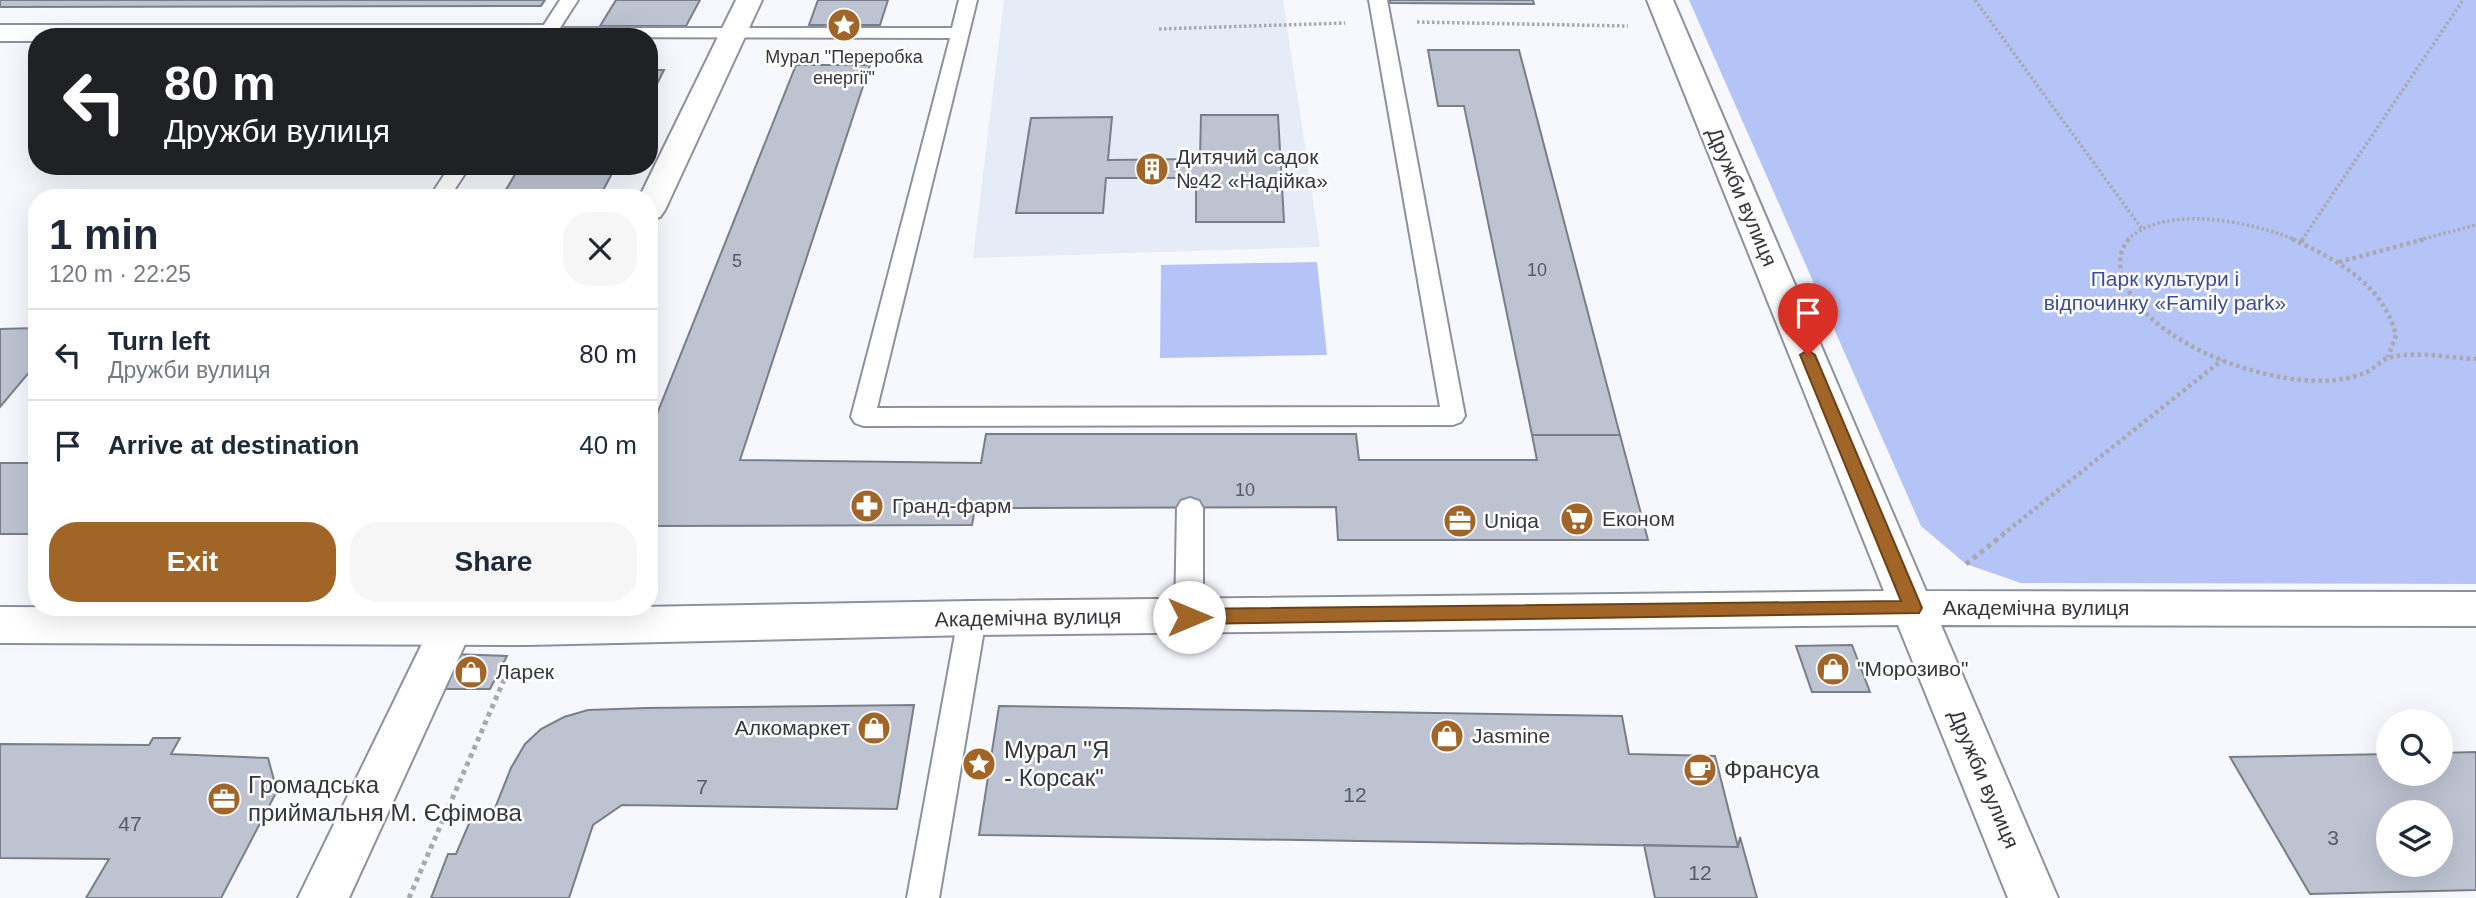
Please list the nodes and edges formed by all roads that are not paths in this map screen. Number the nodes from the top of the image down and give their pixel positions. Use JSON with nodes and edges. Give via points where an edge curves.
{"nodes":[{"id":1,"x":569,"y":0,"type":"edge"},
{"id":2,"x":749,"y":0,"type":"edge"},
{"id":3,"x":968,"y":0,"type":"edge"},
{"id":4,"x":1378,"y":0,"type":"edge"},
{"id":5,"x":1660,"y":0,"type":"edge"},
{"id":6,"x":551,"y":28,"type":"edge"},
{"id":7,"x":0,"y":33,"type":"edge"},
{"id":8,"x":28,"y":33,"type":"edge"},
{"id":9,"x":733,"y":33,"type":"junction"},
{"id":10,"x":960,"y":33,"type":"junction"},
{"id":11,"x":658,"y":34,"type":"edge"},
{"id":12,"x":658,"y":191,"type":"edge"},
{"id":13,"x":1190,"y":508,"type":"dead end"},
{"id":14,"x":1913,"y":608,"type":"junction"},
{"id":15,"x":2476,"y":609,"type":"edge"},
{"id":16,"x":456,"y":616,"type":"edge"},
{"id":17,"x":1189,"y":617,"type":"junction"},
{"id":18,"x":972,"y":618,"type":"junction"},
{"id":19,"x":0,"y":625,"type":"edge"},
{"id":20,"x":323,"y":898,"type":"edge"},
{"id":21,"x":923,"y":898,"type":"edge"},
{"id":22,"x":2034,"y":898,"type":"edge"}],
"edges":[{"from":1,"to":6,"type":"lane"},
{"from":2,"to":9,"type":"street"},
{"from":3,"to":10,"type":"lane"},
{"from":4,"to":10,"type":"lane","via":[[1453,416],[863,417]]},
{"from":5,"to":14,"type":"street","name":"Дружби вулиця"},
{"from":7,"to":8,"type":"street"},
{"from":9,"to":10,"type":"lane"},
{"from":9,"to":11,"type":"lane"},
{"from":9,"to":12,"type":"street"},
{"from":13,"to":17,"type":"lane"},
{"from":14,"to":15,"type":"street","name":"Академічна вулиця"},
{"from":14,"to":17,"type":"street","name":"Академічна вулиця"},
{"from":14,"to":22,"type":"street","name":"Дружби вулиця"},
{"from":16,"to":18,"type":"street","name":"Академічна вулиця","via":[[527,627]]},
{"from":16,"to":19,"type":"street","name":"Академічна вулиця"},
{"from":16,"to":20,"type":"street"},
{"from":17,"to":18,"type":"street","name":"Академічна вулиця"},
{"from":18,"to":21,"type":"lane"}]}
